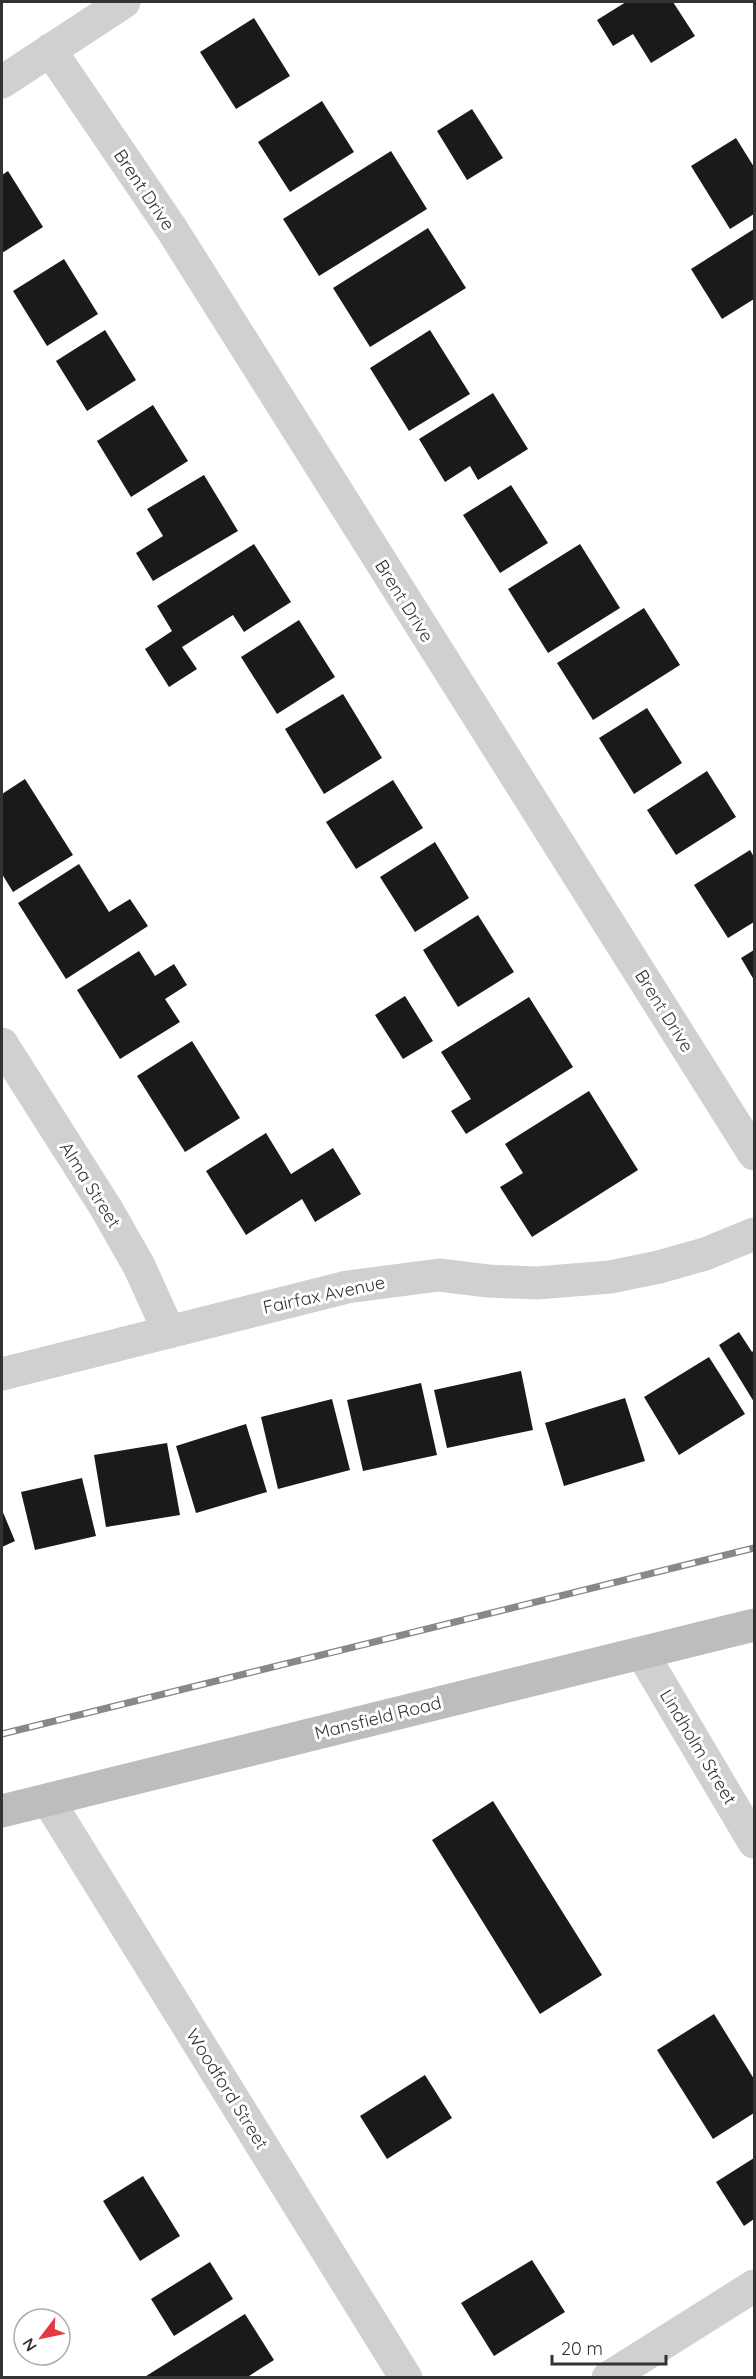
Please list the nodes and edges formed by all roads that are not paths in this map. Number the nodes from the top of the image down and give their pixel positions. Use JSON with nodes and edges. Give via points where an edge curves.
{"nodes":[{"id":1,"x":124,"y":2,"type":"edge"},
{"id":2,"x":50,"y":50,"type":"junction"},
{"id":3,"x":2,"y":82,"type":"edge"},
{"id":4,"x":2,"y":1044,"type":"edge"},
{"id":5,"x":754,"y":1154,"type":"edge"},
{"id":6,"x":754,"y":1234,"type":"edge"},
{"id":7,"x":169,"y":1332,"type":"junction"},
{"id":8,"x":2,"y":1374,"type":"edge"},
{"id":9,"x":754,"y":1625,"type":"edge"},
{"id":10,"x":642,"y":1653,"type":"junction"},
{"id":11,"x":48,"y":1800,"type":"junction"},
{"id":12,"x":2,"y":1811,"type":"edge"},
{"id":13,"x":754,"y":1842,"type":"edge"},
{"id":14,"x":754,"y":2286,"type":"edge"},
{"id":15,"x":406,"y":2378,"type":"edge"},
{"id":16,"x":608,"y":2378,"type":"edge"}],
"edges":[{"from":1,"to":2,"type":"street"},
{"from":2,"to":3,"type":"street"},
{"from":2,"to":5,"type":"street","name":"Brent Drive","via":[[171,228]]},
{"from":4,"to":7,"type":"street","name":"Alma Street","via":[[106,1208],[139,1266]]},
{"from":6,"to":7,"type":"street","name":"Fairfax Avenue","via":[[705,1254],[610,1277],[537,1283],[439,1275],[347,1287]]},
{"from":7,"to":8,"type":"street","name":"Fairfax Avenue"},
{"from":9,"to":10,"type":"main road","name":"Mansfield Road"},
{"from":10,"to":11,"type":"main road","name":"Mansfield Road"},
{"from":10,"to":13,"type":"street","name":"Lindholm Street"},
{"from":11,"to":12,"type":"main road","name":"Mansfield Road"},
{"from":11,"to":15,"type":"street","name":"Woodford Street"},
{"from":14,"to":16,"type":"street"}]}
